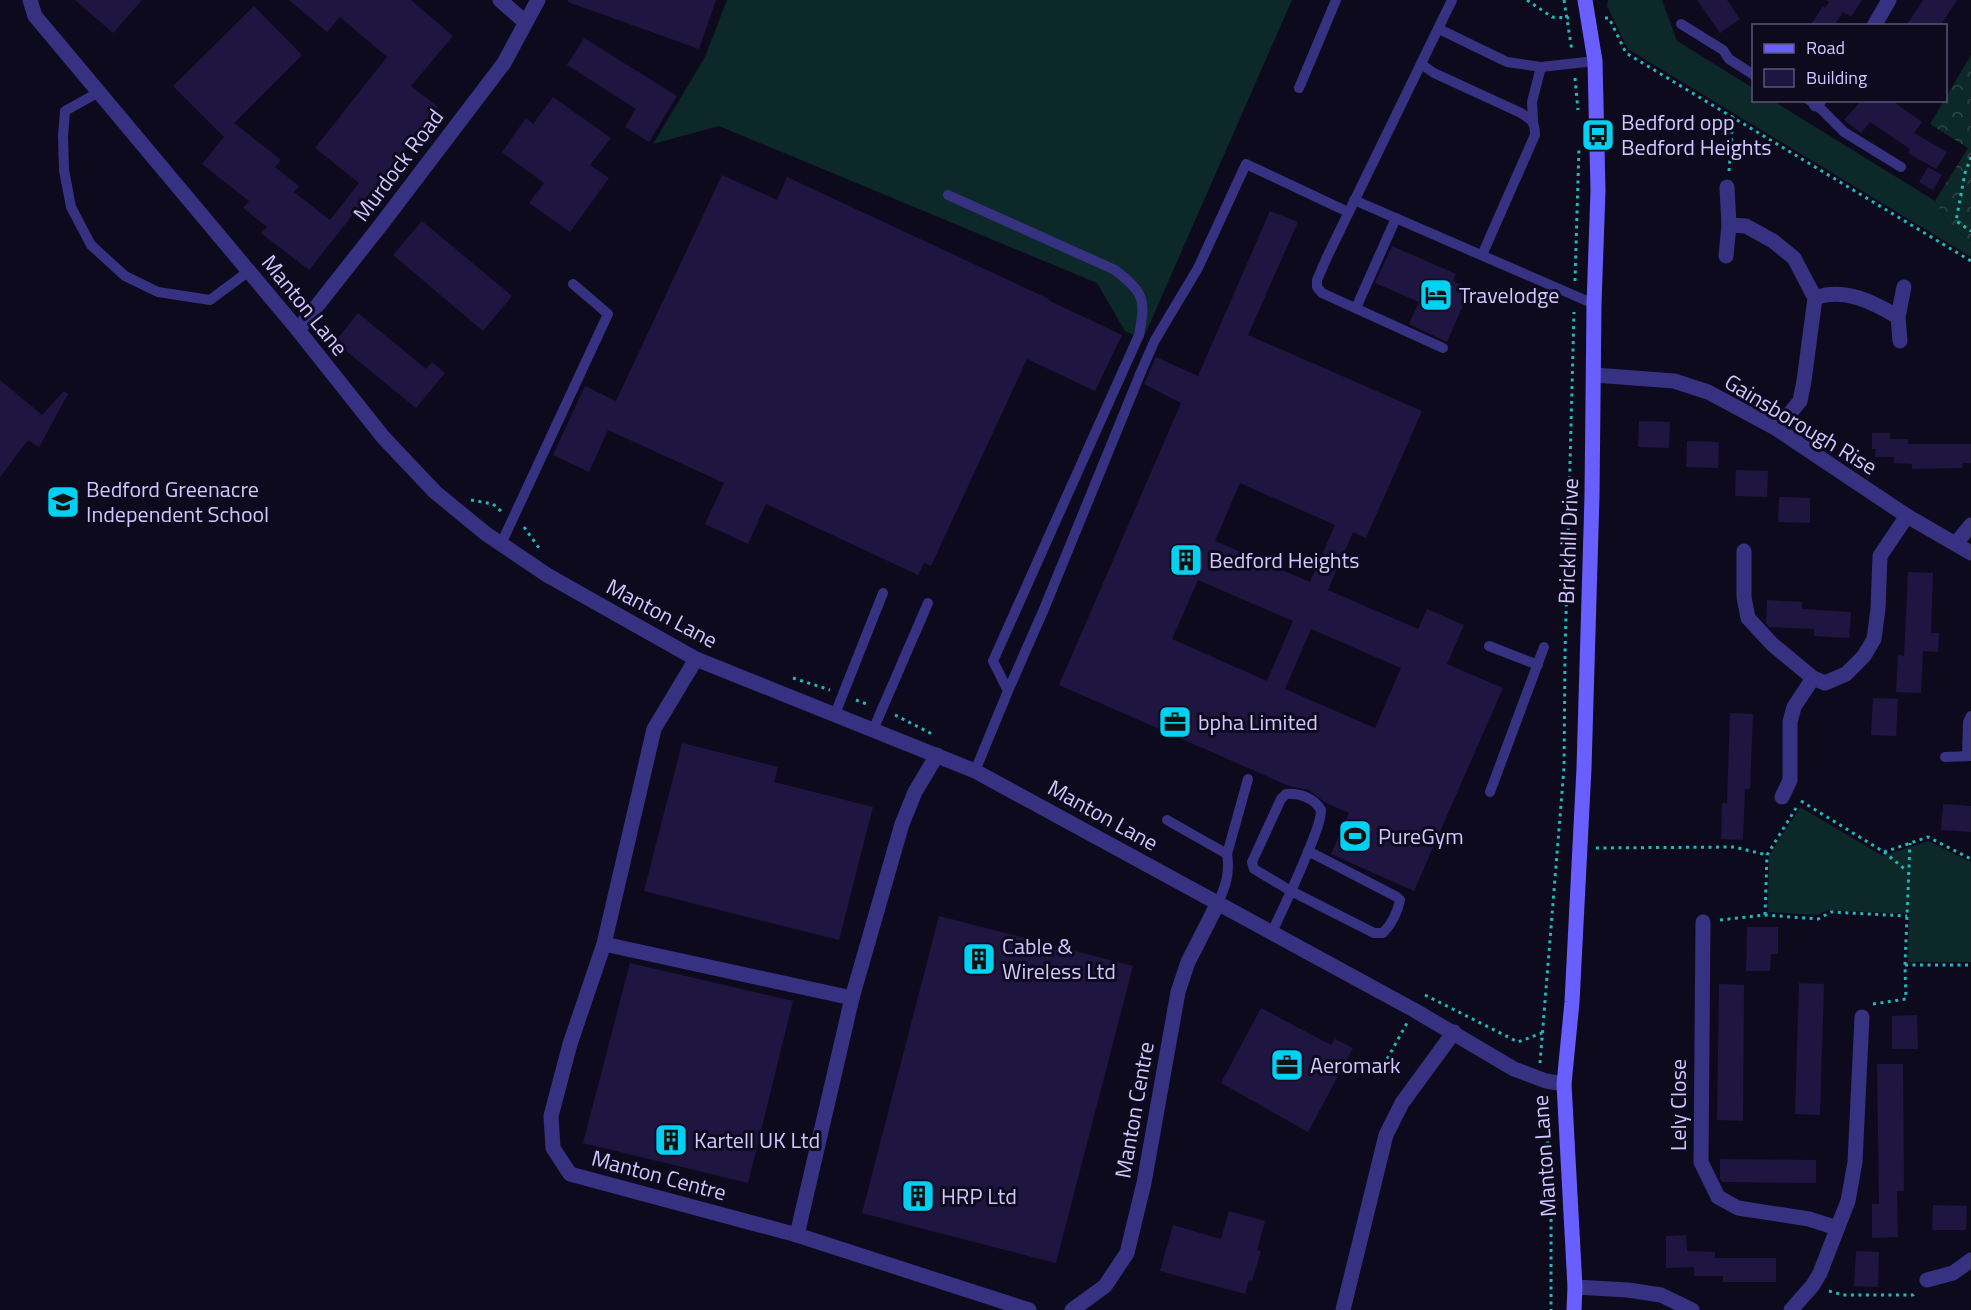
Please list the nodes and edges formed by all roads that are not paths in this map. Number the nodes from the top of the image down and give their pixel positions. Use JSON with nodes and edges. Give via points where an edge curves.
{"nodes":[{"id":1,"x":30,"y":0,"type":"edge"},
{"id":2,"x":500,"y":0,"type":"edge"},
{"id":3,"x":538,"y":0,"type":"edge"},
{"id":4,"x":1336,"y":0,"type":"edge"},
{"id":5,"x":1452,"y":0,"type":"edge"},
{"id":6,"x":1585,"y":0,"type":"edge"},
{"id":7,"x":1889,"y":0,"type":"edge"},
{"id":8,"x":525,"y":22,"type":"junction"},
{"id":9,"x":1682,"y":24,"type":"dead end"},
{"id":10,"x":1875,"y":24,"type":"edge"},
{"id":11,"x":1439,"y":29,"type":"junction"},
{"id":12,"x":1595,"y":61,"type":"junction"},
{"id":13,"x":1421,"y":64,"type":"junction"},
{"id":14,"x":1540,"y":67,"type":"junction"},
{"id":15,"x":1752,"y":74,"type":"edge"},
{"id":16,"x":1299,"y":88,"type":"dead end"},
{"id":17,"x":99,"y":92,"type":"junction"},
{"id":18,"x":1815,"y":102,"type":"edge"},
{"id":19,"x":1533,"y":120,"type":"junction"},
{"id":20,"x":1901,"y":167,"type":"dead end"},
{"id":21,"x":1727,"y":187,"type":"road end"},
{"id":22,"x":948,"y":195,"type":"dead end"},
{"id":23,"x":1354,"y":200,"type":"junction"},
{"id":24,"x":1348,"y":212,"type":"junction"},
{"id":25,"x":1396,"y":218,"type":"junction"},
{"id":26,"x":1729,"y":225,"type":"junction"},
{"id":27,"x":1482,"y":255,"type":"junction"},
{"id":28,"x":1726,"y":256,"type":"dead end"},
{"id":29,"x":249,"y":272,"type":"junction"},
{"id":30,"x":573,"y":284,"type":"dead end"},
{"id":31,"x":1904,"y":287,"type":"dead end"},
{"id":32,"x":1815,"y":298,"type":"junction"},
{"id":33,"x":1594,"y":304,"type":"junction"},
{"id":34,"x":1356,"y":308,"type":"junction"},
{"id":35,"x":1898,"y":317,"type":"junction"},
{"id":36,"x":298,"y":330,"type":"junction"},
{"id":37,"x":1900,"y":341,"type":"dead end"},
{"id":38,"x":1443,"y":348,"type":"dead end"},
{"id":39,"x":1594,"y":375,"type":"junction"},
{"id":40,"x":1777,"y":429,"type":"junction"},
{"id":41,"x":1907,"y":516,"type":"junction"},
{"id":42,"x":1971,"y":525,"type":"edge"},
{"id":43,"x":1956,"y":543,"type":"junction"},
{"id":44,"x":501,"y":544,"type":"junction"},
{"id":45,"x":1744,"y":551,"type":"dead end"},
{"id":46,"x":1971,"y":553,"type":"edge"},
{"id":47,"x":883,"y":593,"type":"dead end"},
{"id":48,"x":928,"y":603,"type":"dead end"},
{"id":49,"x":1489,"y":646,"type":"dead end"},
{"id":50,"x":1545,"y":647,"type":"dead end"},
{"id":51,"x":696,"y":659,"type":"junction"},
{"id":52,"x":1538,"y":664,"type":"junction"},
{"id":53,"x":1813,"y":678,"type":"junction"},
{"id":54,"x":1008,"y":691,"type":"junction"},
{"id":55,"x":835,"y":714,"type":"junction"},
{"id":56,"x":1971,"y":716,"type":"edge"},
{"id":57,"x":873,"y":730,"type":"junction"},
{"id":58,"x":937,"y":755,"type":"junction"},
{"id":59,"x":1969,"y":756,"type":"edge"},
{"id":60,"x":1945,"y":757,"type":"dead end"},
{"id":61,"x":975,"y":771,"type":"junction"},
{"id":62,"x":1248,"y":779,"type":"dead end"},
{"id":63,"x":1490,"y":792,"type":"dead end"},
{"id":64,"x":1782,"y":796,"type":"road end"},
{"id":65,"x":1167,"y":820,"type":"dead end"},
{"id":66,"x":1308,"y":851,"type":"junction"},
{"id":67,"x":1227,"y":854,"type":"junction"},
{"id":68,"x":1291,"y":891,"type":"junction"},
{"id":69,"x":1218,"y":903,"type":"junction"},
{"id":70,"x":1703,"y":922,"type":"road end"},
{"id":71,"x":1272,"y":933,"type":"junction"},
{"id":72,"x":604,"y":944,"type":"junction"},
{"id":73,"x":852,"y":998,"type":"junction"},
{"id":74,"x":1862,"y":1017,"type":"road end"},
{"id":75,"x":1454,"y":1032,"type":"junction"},
{"id":76,"x":1564,"y":1084,"type":"junction"},
{"id":77,"x":1837,"y":1228,"type":"junction"},
{"id":78,"x":797,"y":1235,"type":"junction"},
{"id":79,"x":1971,"y":1260,"type":"edge"},
{"id":80,"x":1927,"y":1280,"type":"road end"},
{"id":81,"x":1575,"y":1287,"type":"junction"},
{"id":82,"x":1029,"y":1310,"type":"edge"},
{"id":83,"x":1072,"y":1310,"type":"edge"},
{"id":84,"x":1343,"y":1310,"type":"edge"},
{"id":85,"x":1574,"y":1310,"type":"edge"},
{"id":86,"x":1692,"y":1310,"type":"edge"},
{"id":87,"x":1791,"y":1310,"type":"edge"}],
"edges":[{"from":1,"to":17,"type":"street","name":"Manton Lane","via":[[35,16]]},
{"from":2,"to":8,"type":"street"},
{"from":3,"to":8,"type":"street","name":"Murdock Road"},
{"from":4,"to":16,"type":"lane"},
{"from":5,"to":11,"type":"lane"},
{"from":6,"to":12,"type":"street","name":"Brickhill Drive"},
{"from":7,"to":10,"type":"street"},
{"from":8,"to":36,"type":"street","name":"Murdock Road","via":[[504,63]]},
{"from":9,"to":15,"type":"lane"},
{"from":11,"to":13,"type":"lane"},
{"from":11,"to":14,"type":"lane","via":[[1507,62]]},
{"from":12,"to":14,"type":"lane"},
{"from":12,"to":33,"type":"street","name":"Brickhill Drive","via":[[1599,191]]},
{"from":13,"to":19,"type":"lane"},
{"from":13,"to":23,"type":"lane"},
{"from":14,"to":19,"type":"lane","via":[[1532,102]]},
{"from":17,"to":29,"type":"street","name":"Manton Lane"},
{"from":17,"to":29,"type":"lane","via":[[65,111],[63,136],[64,170],[72,207],[91,245],[125,276],[158,292],[210,300]]},
{"from":18,"to":20,"type":"lane","via":[[1844,132]]},
{"from":19,"to":27,"type":"lane","via":[[1535,135]]},
{"from":21,"to":26,"type":"street"},
{"from":22,"to":54,"type":"lane","via":[[1115,270],[1136,286],[1144,309],[1139,335],[993,661]]},
{"from":23,"to":24,"type":"lane"},
{"from":23,"to":25,"type":"lane"},
{"from":24,"to":34,"type":"lane","via":[[1317,280],[1317,288]]},
{"from":24,"to":54,"type":"lane","via":[[1246,164],[1197,268],[1155,340]]},
{"from":25,"to":27,"type":"lane"},
{"from":25,"to":34,"type":"lane"},
{"from":26,"to":28,"type":"street"},
{"from":26,"to":32,"type":"street","via":[[1746,226],[1794,258]]},
{"from":27,"to":33,"type":"lane"},
{"from":29,"to":36,"type":"street","name":"Manton Lane"},
{"from":30,"to":44,"type":"lane","via":[[608,314]]},
{"from":31,"to":35,"type":"street"},
{"from":32,"to":35,"type":"street","via":[[1847,295]]},
{"from":32,"to":40,"type":"street","via":[[1800,401]]},
{"from":33,"to":39,"type":"street","name":"Brickhill Drive"},
{"from":34,"to":38,"type":"lane"},
{"from":35,"to":37,"type":"street"},
{"from":36,"to":44,"type":"street","name":"Manton Lane","via":[[383,437],[435,492]]},
{"from":39,"to":40,"type":"street","name":"Gainsborough Rise","via":[[1674,381],[1708,392]]},
{"from":39,"to":76,"type":"street","name":"Brickhill Drive","via":[[1585,745]]},
{"from":40,"to":41,"type":"street","name":"Gainsborough Rise"},
{"from":41,"to":43,"type":"street","name":"Gainsborough Rise"},
{"from":41,"to":53,"type":"street","via":[[1880,556],[1874,639],[1846,674],[1826,683]]},
{"from":42,"to":43,"type":"street"},
{"from":43,"to":46,"type":"street","name":"Gainsborough Rise"},
{"from":44,"to":51,"type":"street","name":"Manton Lane","via":[[547,575]]},
{"from":45,"to":53,"type":"street","via":[[1748,618],[1772,645]]},
{"from":47,"to":55,"type":"lane"},
{"from":48,"to":57,"type":"lane"},
{"from":49,"to":52,"type":"lane"},
{"from":50,"to":52,"type":"lane"},
{"from":51,"to":55,"type":"street","name":"Manton Lane"},
{"from":51,"to":72,"type":"street","name":"Manton Centre","via":[[654,729]]},
{"from":52,"to":63,"type":"lane"},
{"from":53,"to":64,"type":"street","via":[[1794,707],[1790,722],[1790,780]]},
{"from":54,"to":61,"type":"lane"},
{"from":55,"to":57,"type":"street","name":"Manton Lane"},
{"from":56,"to":59,"type":"lane"},
{"from":57,"to":58,"type":"street","name":"Manton Lane"},
{"from":58,"to":61,"type":"street","name":"Manton Lane"},
{"from":58,"to":73,"type":"street","via":[[902,824]]},
{"from":59,"to":60,"type":"lane"},
{"from":61,"to":69,"type":"street","name":"Manton Lane"},
{"from":62,"to":67,"type":"lane"},
{"from":65,"to":67,"type":"lane"},
{"from":66,"to":68,"type":"lane"},
{"from":66,"to":68,"type":"lane","via":[[1322,810],[1297,793],[1286,794],[1252,862],[1254,869]]},
{"from":66,"to":68,"type":"lane","via":[[1396,897],[1399,906],[1383,933],[1374,933]]},
{"from":67,"to":69,"type":"lane","via":[[1229,868]]},
{"from":68,"to":71,"type":"lane"},
{"from":69,"to":71,"type":"street","name":"Manton Lane"},
{"from":69,"to":83,"type":"street","name":"Manton Centre","via":[[1188,962],[1178,992],[1144,1183],[1127,1253],[1105,1286]]},
{"from":70,"to":77,"type":"street","name":"Lely Close","via":[[1701,1162],[1708,1180],[1718,1197],[1738,1208],[1809,1219]]},
{"from":71,"to":75,"type":"street","name":"Manton Lane"},
{"from":72,"to":73,"type":"street"},
{"from":72,"to":78,"type":"street","name":"Manton Centre","via":[[570,1044],[551,1116],[553,1148],[570,1174]]},
{"from":73,"to":78,"type":"street"},
{"from":74,"to":77,"type":"street","via":[[1855,1162],[1848,1201]]},
{"from":75,"to":76,"type":"street","name":"Manton Lane","via":[[1514,1069]]},
{"from":75,"to":84,"type":"street","via":[[1402,1103],[1386,1135]]},
{"from":76,"to":81,"type":"street","name":"Manton Lane"},
{"from":77,"to":87,"type":"street","via":[[1820,1273]]},
{"from":78,"to":82,"type":"street","name":"Manton Centre"},
{"from":79,"to":80,"type":"street","via":[[1953,1273]]},
{"from":81,"to":85,"type":"street","name":"Manton Lane"},
{"from":81,"to":86,"type":"street","via":[[1661,1295]]}]}
